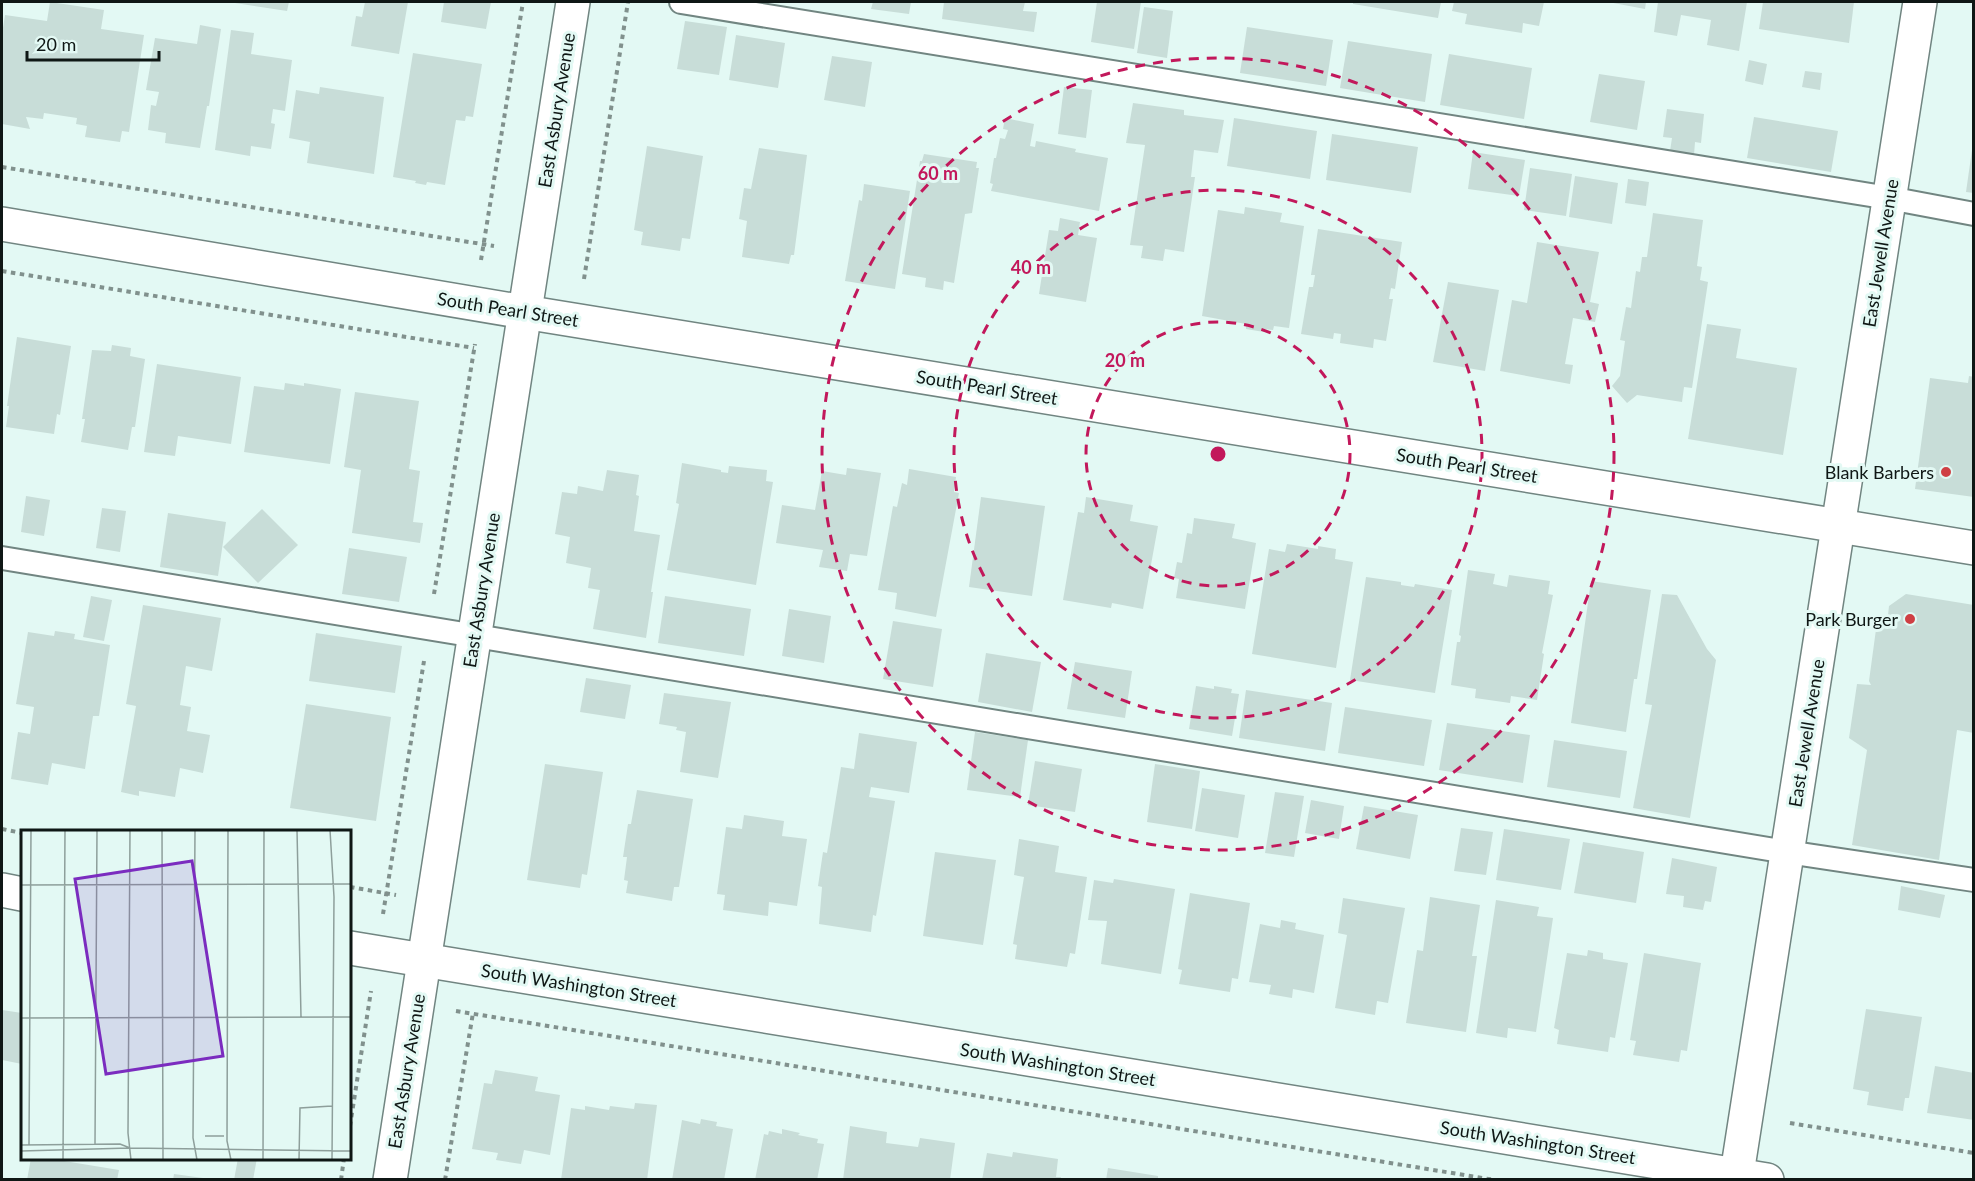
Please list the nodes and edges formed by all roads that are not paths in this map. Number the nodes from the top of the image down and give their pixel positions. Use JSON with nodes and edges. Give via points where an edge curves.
{"nodes":[{"id":1,"x":573,"y":2,"type":"edge"},
{"id":2,"x":681,"y":2,"type":"edge"},
{"id":3,"x":1920,"y":2,"type":"edge"},
{"id":4,"x":1889,"y":198,"type":"junction"},
{"id":5,"x":1974,"y":214,"type":"edge"},
{"id":6,"x":2,"y":224,"type":"edge"},
{"id":7,"x":524,"y":312,"type":"junction"},
{"id":8,"x":1838,"y":525,"type":"junction"},
{"id":9,"x":1974,"y":548,"type":"edge"},
{"id":10,"x":2,"y":558,"type":"edge"},
{"id":11,"x":474,"y":635,"type":"junction"},
{"id":12,"x":1787,"y":852,"type":"junction"},
{"id":13,"x":1974,"y":880,"type":"edge"},
{"id":14,"x":2,"y":890,"type":"edge"},
{"id":15,"x":21,"y":894,"type":"edge"},
{"id":16,"x":351,"y":948,"type":"edge"},
{"id":17,"x":423,"y":960,"type":"junction"},
{"id":18,"x":1747,"y":1178,"type":"edge"},
{"id":19,"x":390,"y":1179,"type":"edge"}],
"edges":[{"from":1,"to":7,"type":"street","name":"East Asbury Avenue"},
{"from":2,"to":4,"type":"lane"},
{"from":3,"to":4,"type":"street","name":"East Jewell Avenue"},
{"from":4,"to":5,"type":"lane"},
{"from":4,"to":8,"type":"street","name":"East Jewell Avenue"},
{"from":6,"to":7,"type":"street","name":"South Pearl Street"},
{"from":7,"to":8,"type":"street","name":"South Pearl Street"},
{"from":7,"to":11,"type":"street","name":"East Asbury Avenue"},
{"from":8,"to":9,"type":"street","name":"South Pearl Street"},
{"from":8,"to":12,"type":"street","name":"East Jewell Avenue"},
{"from":10,"to":11,"type":"lane"},
{"from":11,"to":12,"type":"lane"},
{"from":11,"to":17,"type":"street","name":"East Asbury Avenue"},
{"from":12,"to":13,"type":"lane"},
{"from":12,"to":18,"type":"street","name":"East Jewell Avenue"},
{"from":14,"to":15,"type":"street"},
{"from":16,"to":17,"type":"street","name":"South Washington Street"},
{"from":17,"to":18,"type":"street","name":"South Washington Street"},
{"from":17,"to":19,"type":"street","name":"East Asbury Avenue"}]}
